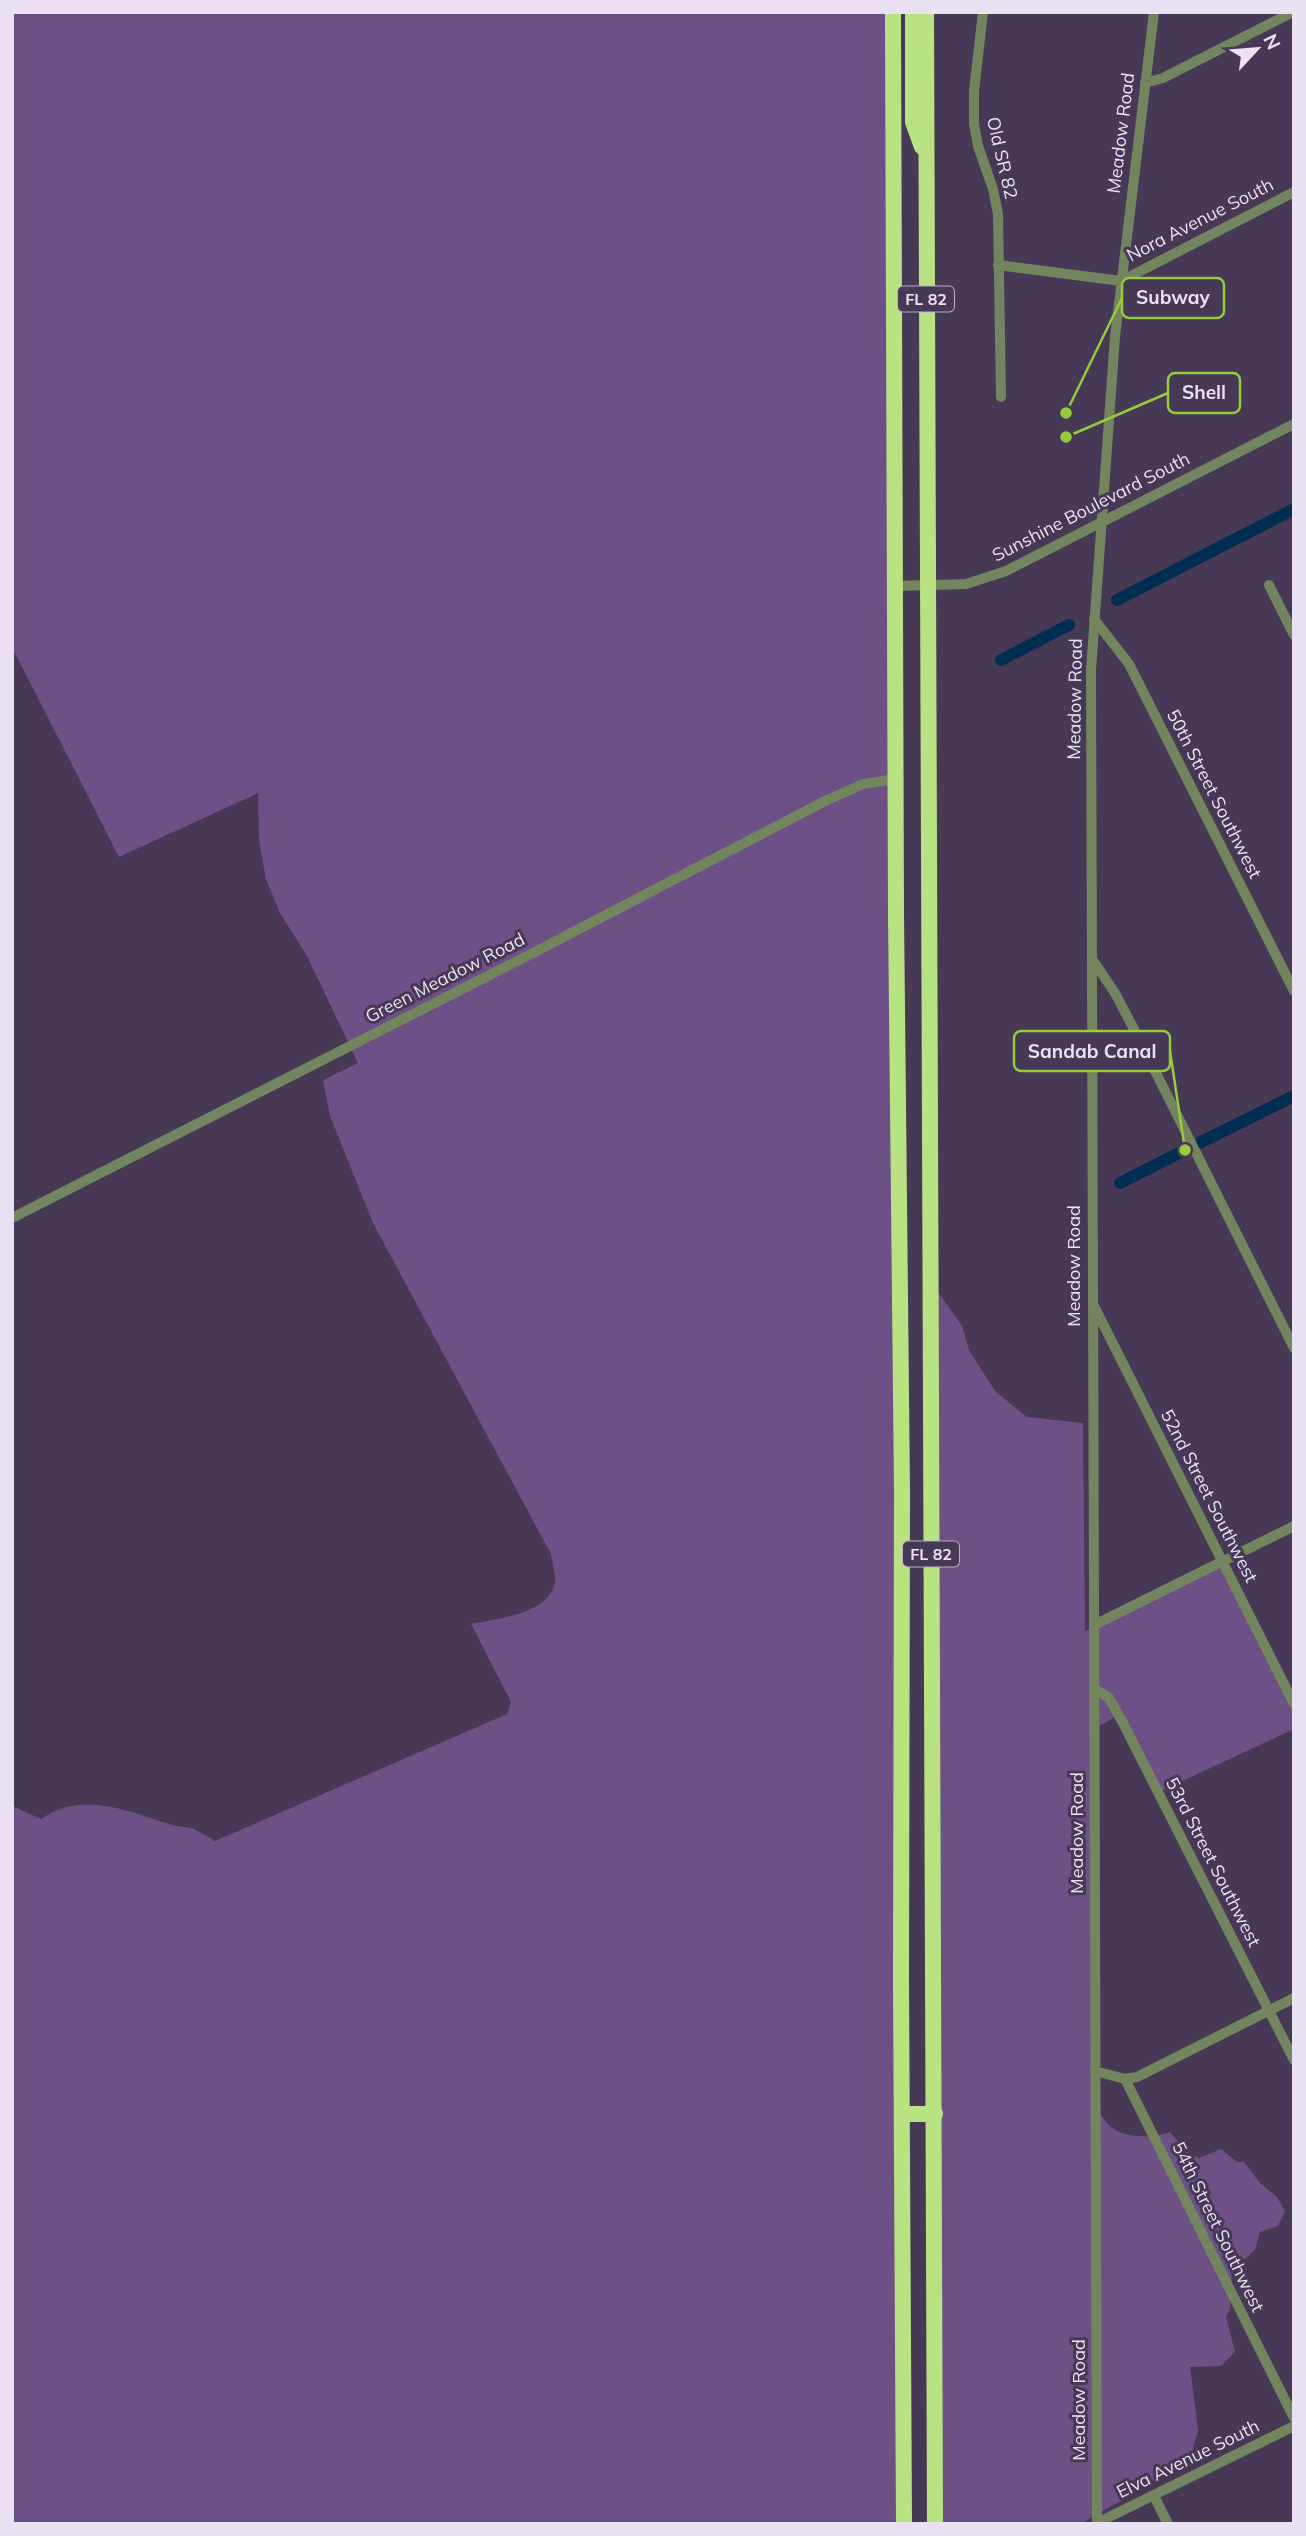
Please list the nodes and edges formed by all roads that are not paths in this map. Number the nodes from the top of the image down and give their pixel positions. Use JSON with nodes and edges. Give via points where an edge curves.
{"nodes":[{"id":1,"x":893,"y":12,"type":"edge"},
{"id":2,"x":913,"y":12,"type":"edge"},
{"id":3,"x":926,"y":12,"type":"edge"},
{"id":4,"x":984,"y":12,"type":"edge"},
{"id":5,"x":1154,"y":12,"type":"edge"},
{"id":6,"x":1293,"y":12,"type":"edge"},
{"id":7,"x":1145,"y":83,"type":"junction"},
{"id":8,"x":926,"y":156,"type":"junction"},
{"id":9,"x":1294,"y":192,"type":"edge"},
{"id":10,"x":998,"y":265,"type":"junction"},
{"id":11,"x":1121,"y":281,"type":"junction"},
{"id":12,"x":1000,"y":397,"type":"dead end"},
{"id":13,"x":1294,"y":424,"type":"edge"},
{"id":14,"x":1101,"y":522,"type":"junction"},
{"id":15,"x":929,"y":585,"type":"junction"},
{"id":16,"x":1269,"y":585,"type":"dead end"},
{"id":17,"x":895,"y":586,"type":"junction"},
{"id":18,"x":1094,"y":619,"type":"junction"},
{"id":19,"x":1294,"y":635,"type":"edge"},
{"id":20,"x":895,"y":779,"type":"junction"},
{"id":21,"x":1092,"y":959,"type":"junction"},
{"id":22,"x":1294,"y":990,"type":"edge"},
{"id":23,"x":12,"y":1218,"type":"edge"},
{"id":24,"x":1092,"y":1303,"type":"junction"},
{"id":25,"x":1294,"y":1348,"type":"edge"},
{"id":26,"x":1294,"y":1526,"type":"edge"},
{"id":27,"x":1222,"y":1562,"type":"junction"},
{"id":28,"x":1094,"y":1625,"type":"junction"},
{"id":29,"x":1094,"y":1688,"type":"junction"},
{"id":30,"x":1294,"y":1704,"type":"edge"},
{"id":31,"x":1294,"y":1998,"type":"edge"},
{"id":32,"x":1269,"y":2010,"type":"junction"},
{"id":33,"x":1294,"y":2060,"type":"edge"},
{"id":34,"x":1095,"y":2071,"type":"junction"},
{"id":35,"x":1125,"y":2080,"type":"junction"},
{"id":36,"x":902,"y":2114,"type":"junction"},
{"id":37,"x":935,"y":2114,"type":"junction"},
{"id":38,"x":1294,"y":2418,"type":"edge"},
{"id":39,"x":1294,"y":2426,"type":"edge"},
{"id":40,"x":1154,"y":2496,"type":"junction"},
{"id":41,"x":904,"y":2524,"type":"edge"},
{"id":42,"x":935,"y":2524,"type":"edge"},
{"id":43,"x":1097,"y":2524,"type":"edge"},
{"id":44,"x":1168,"y":2524,"type":"edge"}],
"edges":[{"from":1,"to":17,"type":"highway","number":"FL 82"},
{"from":2,"to":8,"type":"highway","via":[[913,122]]},
{"from":3,"to":8,"type":"highway","number":"FL 82"},
{"from":4,"to":10,"type":"street","name":"Old SR 82","via":[[974,124],[998,214]]},
{"from":5,"to":7,"type":"street","name":"Meadow Road"},
{"from":6,"to":7,"type":"street"},
{"from":7,"to":11,"type":"street","name":"Meadow Road"},
{"from":8,"to":15,"type":"highway","number":"FL 82"},
{"from":9,"to":11,"type":"street","name":"Nora Avenue South"},
{"from":10,"to":11,"type":"street","name":"Nora Avenue South"},
{"from":10,"to":12,"type":"street","name":"Old SR 82"},
{"from":11,"to":14,"type":"street","name":"Meadow Road"},
{"from":13,"to":14,"type":"street","name":"Sunshine Boulevard South"},
{"from":14,"to":15,"type":"street","name":"Sunshine Boulevard South","via":[[992,576],[966,584]]},
{"from":14,"to":18,"type":"street","name":"Meadow Road"},
{"from":15,"to":17,"type":"street","name":"Sunshine Boulevard South"},
{"from":15,"to":37,"type":"highway","number":"FL 82"},
{"from":16,"to":19,"type":"street"},
{"from":17,"to":20,"type":"highway","number":"FL 82"},
{"from":18,"to":21,"type":"street","name":"Meadow Road"},
{"from":18,"to":22,"type":"street","name":"50th Street Southwest","via":[[1129,664]]},
{"from":20,"to":23,"type":"street","name":"Green Meadow Road","via":[[863,784],[825,801]]},
{"from":20,"to":36,"type":"highway","number":"FL 82"},
{"from":21,"to":24,"type":"street","name":"Meadow Road"},
{"from":21,"to":25,"type":"street","via":[[1138,1035]]},
{"from":24,"to":27,"type":"street","name":"52nd Street Southwest"},
{"from":24,"to":28,"type":"street","name":"Meadow Road"},
{"from":26,"to":27,"type":"street"},
{"from":27,"to":28,"type":"street"},
{"from":27,"to":30,"type":"street","name":"52nd Street Southwest"},
{"from":28,"to":29,"type":"street","name":"Meadow Road"},
{"from":29,"to":32,"type":"street","name":"53rd Street Southwest","via":[[1109,1698]]},
{"from":29,"to":34,"type":"street","name":"Meadow Road"},
{"from":31,"to":32,"type":"street"},
{"from":32,"to":33,"type":"street","name":"53rd Street Southwest"},
{"from":32,"to":35,"type":"street"},
{"from":34,"to":35,"type":"street"},
{"from":34,"to":43,"type":"street","name":"Meadow Road"},
{"from":35,"to":38,"type":"street","name":"54th Street Southwest"},
{"from":36,"to":37,"type":"highway"},
{"from":36,"to":41,"type":"highway","number":"FL 82"},
{"from":37,"to":42,"type":"highway","number":"FL 82"},
{"from":39,"to":40,"type":"street","name":"Elva Avenue South"},
{"from":40,"to":43,"type":"street","name":"Elva Avenue South"},
{"from":40,"to":44,"type":"street"}]}
